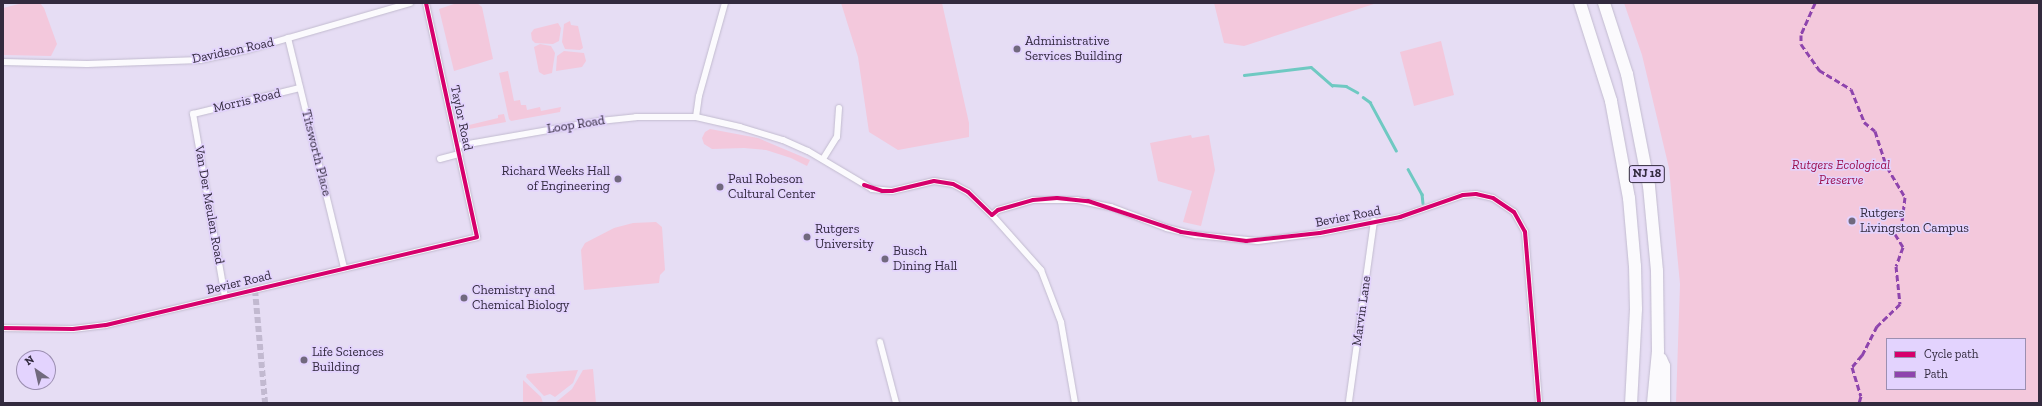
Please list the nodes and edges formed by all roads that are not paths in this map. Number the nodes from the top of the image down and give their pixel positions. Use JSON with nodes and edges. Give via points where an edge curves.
{"nodes":[{"id":1,"x":410,"y":3,"type":"edge"},
{"id":2,"x":426,"y":3,"type":"edge"},
{"id":3,"x":725,"y":3,"type":"edge"},
{"id":4,"x":1580,"y":3,"type":"edge"},
{"id":5,"x":1604,"y":3,"type":"edge"},
{"id":6,"x":288,"y":38,"type":"junction"},
{"id":7,"x":3,"y":62,"type":"edge"},
{"id":8,"x":300,"y":88,"type":"junction"},
{"id":9,"x":839,"y":108,"type":"dead end"},
{"id":10,"x":193,"y":114,"type":"joint"},
{"id":11,"x":696,"y":117,"type":"junction"},
{"id":12,"x":457,"y":146,"type":"junction"},
{"id":13,"x":459,"y":154,"type":"junction"},
{"id":14,"x":440,"y":159,"type":"dead end"},
{"id":15,"x":823,"y":159,"type":"junction"},
{"id":16,"x":992,"y":215,"type":"junction"},
{"id":17,"x":1374,"y":221,"type":"junction"},
{"id":18,"x":477,"y":237,"type":"joint"},
{"id":19,"x":344,"y":268,"type":"junction"},
{"id":20,"x":225,"y":297,"type":"junction"},
{"id":21,"x":3,"y":328,"type":"edge"},
{"id":22,"x":880,"y":342,"type":"dead end"},
{"id":23,"x":1658,"y":351,"type":"junction"},
{"id":24,"x":1349,"y":400,"type":"dead end"},
{"id":25,"x":896,"y":403,"type":"edge"},
{"id":26,"x":1075,"y":403,"type":"edge"},
{"id":27,"x":1539,"y":403,"type":"edge"},
{"id":28,"x":1631,"y":403,"type":"edge"},
{"id":29,"x":1653,"y":403,"type":"edge"},
{"id":30,"x":1664,"y":403,"type":"edge"}],
"edges":[{"from":1,"to":6,"type":"street","name":"Davidson Road"},
{"from":2,"to":12,"type":"street","name":"Taylor Road"},
{"from":3,"to":11,"type":"street","via":[[699,96]]},
{"from":4,"to":28,"type":"highway","number":"NJ 18","via":[[1611,101],[1629,198],[1636,308]]},
{"from":5,"to":23,"type":"highway","number":"NJ 18","via":[[1626,74],[1649,186],[1657,271]]},
{"from":6,"to":7,"type":"street","name":"Davidson Road","via":[[200,60],[87,64]]},
{"from":6,"to":8,"type":"street","name":"Titsworth Place"},
{"from":8,"to":10,"type":"street","name":"Morris Road"},
{"from":8,"to":19,"type":"street","name":"Titsworth Place"},
{"from":9,"to":15,"type":"street","via":[[837,137]]},
{"from":10,"to":20,"type":"street","name":"Van Der Meulen Road"},
{"from":11,"to":12,"type":"street","name":"Loop Road","via":[[636,117],[588,122]]},
{"from":11,"to":15,"type":"street","name":"Loop Road","via":[[763,133]]},
{"from":12,"to":13,"type":"street","name":"Taylor Road"},
{"from":13,"to":14,"type":"street"},
{"from":13,"to":18,"type":"street","name":"Taylor Road"},
{"from":15,"to":16,"type":"street","name":"Loop Road","via":[[864,185],[882,191],[902,190],[934,181],[953,184],[968,192]]},
{"from":16,"to":17,"type":"street","name":"Bevier Road","via":[[998,210],[1033,200],[1077,200],[1111,207],[1181,232],[1246,241],[1320,233]]},
{"from":16,"to":26,"type":"street","name":"Loop Road","via":[[1041,270],[1061,322]]},
{"from":17,"to":24,"type":"street","name":"Marvin Lane"},
{"from":17,"to":27,"type":"street","name":"Bevier Road","via":[[1413,214],[1472,194],[1493,198],[1514,212],[1526,237]]},
{"from":18,"to":19,"type":"street","name":"Bevier Road"},
{"from":19,"to":20,"type":"street","name":"Bevier Road"},
{"from":20,"to":21,"type":"street","name":"Bevier Road","via":[[88,328]]},
{"from":22,"to":25,"type":"street"},
{"from":23,"to":29,"type":"highway","number":"NJ 18"},
{"from":23,"to":30,"type":"highway","via":[[1664,366]]}]}
